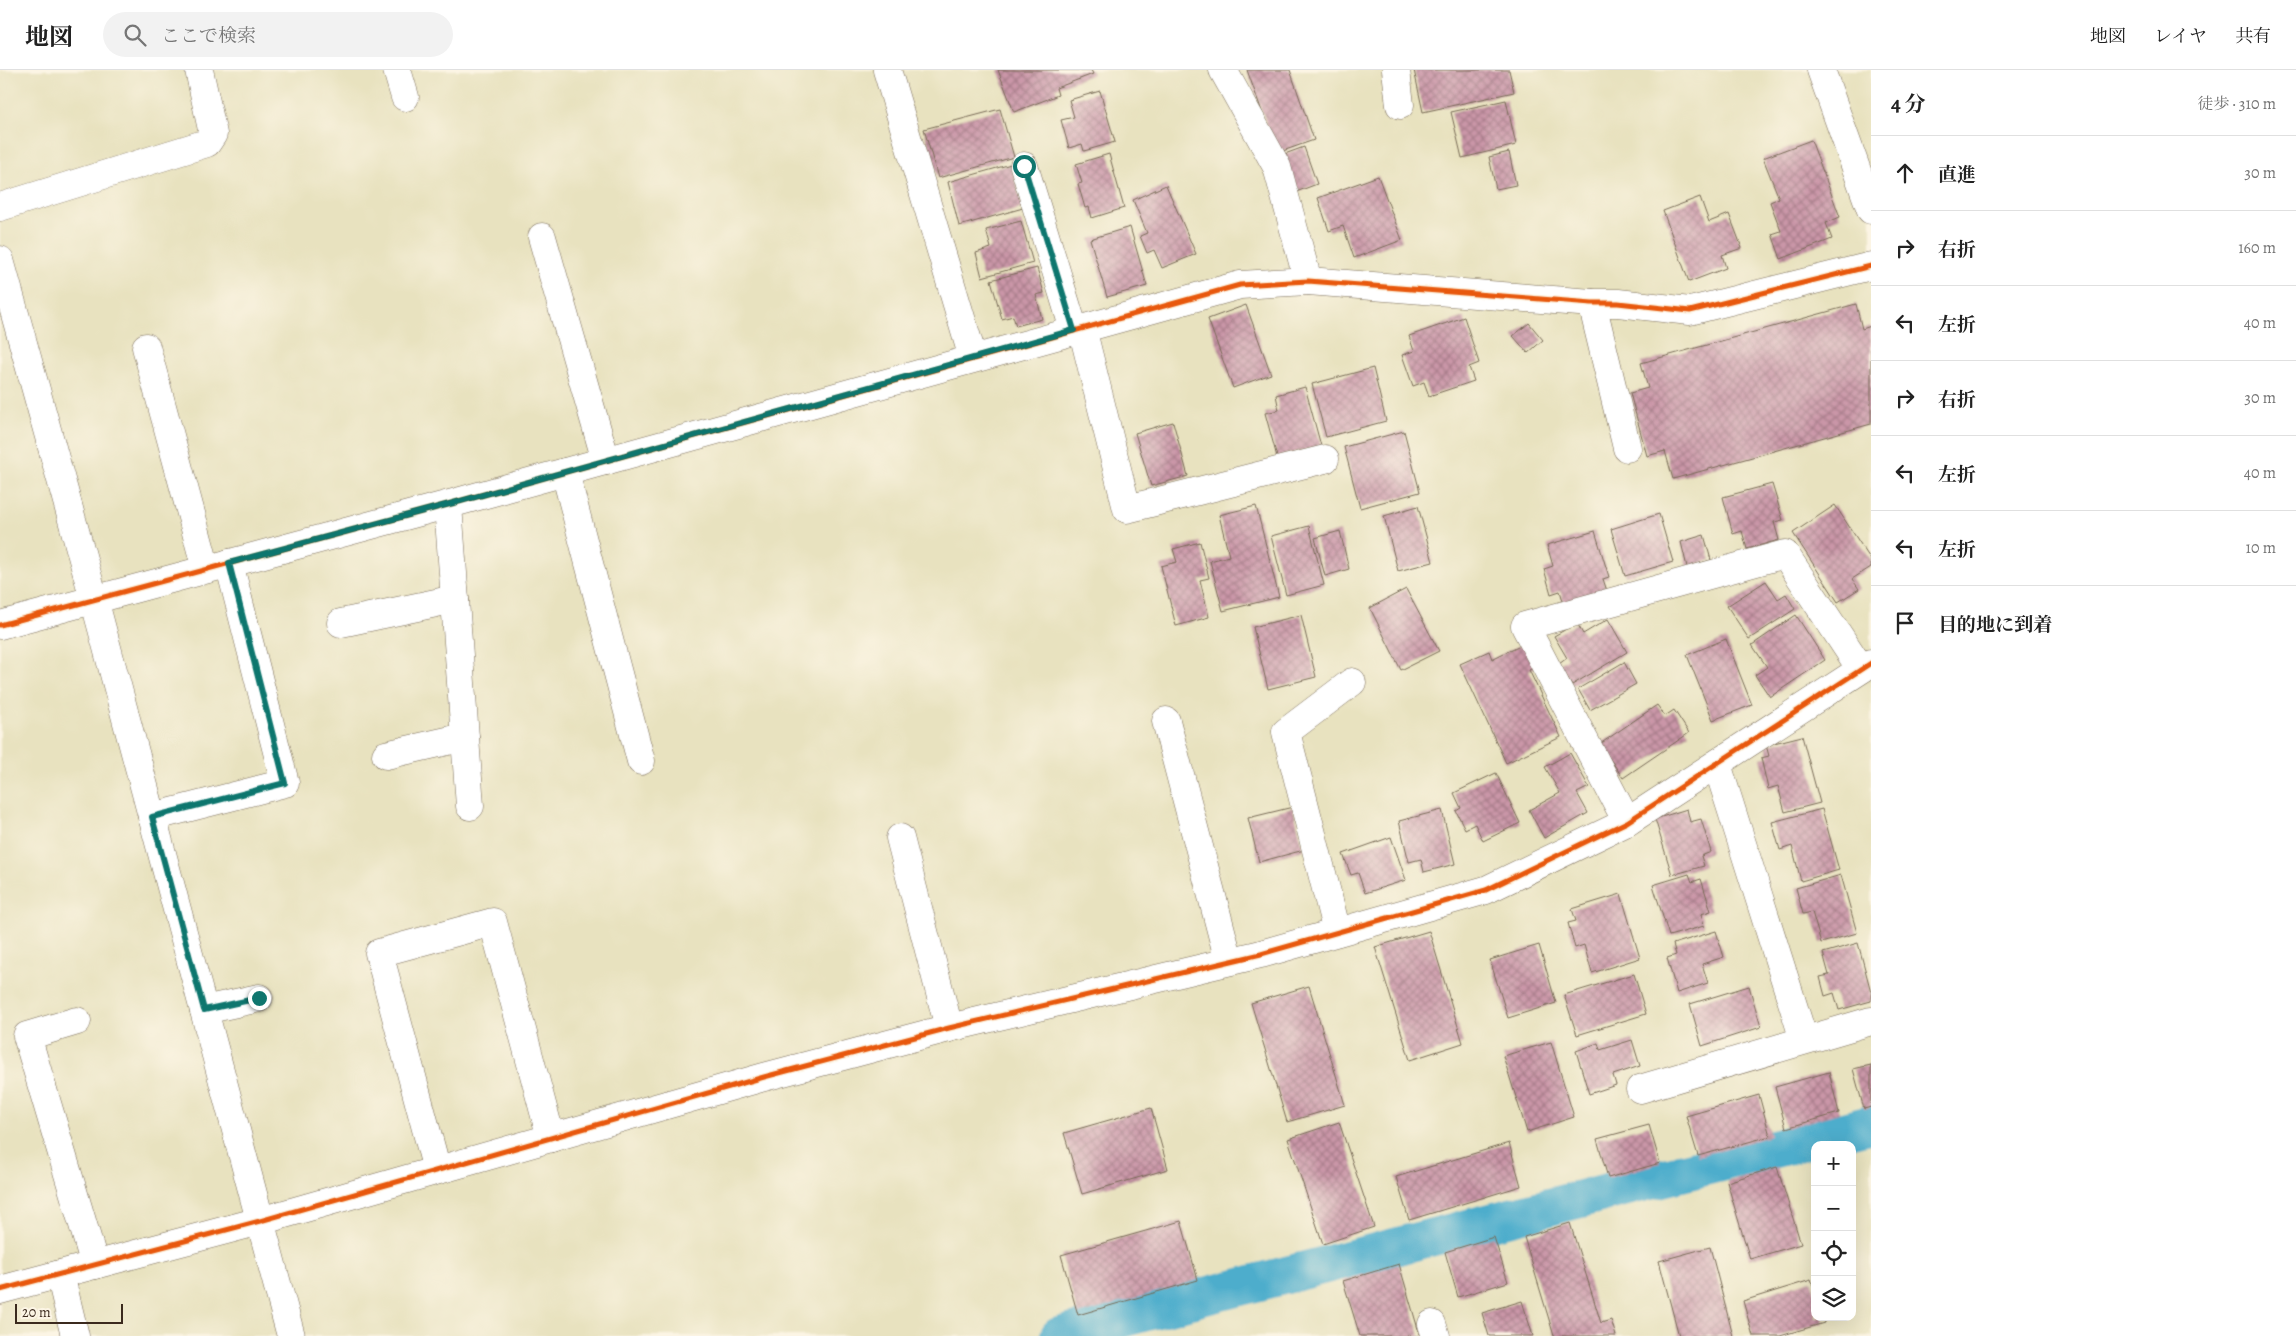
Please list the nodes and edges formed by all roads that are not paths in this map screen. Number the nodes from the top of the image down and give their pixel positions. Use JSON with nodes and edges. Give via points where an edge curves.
{"nodes":[{"id":1,"x":198,"y":70,"type":"edge"},
{"id":2,"x":397,"y":70,"type":"edge"},
{"id":3,"x":887,"y":70,"type":"edge"},
{"id":4,"x":1223,"y":70,"type":"edge"},
{"id":5,"x":1396,"y":70,"type":"edge"},
{"id":6,"x":1821,"y":70,"type":"edge"},
{"id":7,"x":405,"y":97,"type":"dead end"},
{"id":8,"x":1400,"y":105,"type":"dead end"},
{"id":9,"x":1024,"y":166,"type":"dead end"},
{"id":10,"x":0,"y":207,"type":"edge"},
{"id":11,"x":1871,"y":210,"type":"edge"},
{"id":12,"x":542,"y":237,"type":"dead end"},
{"id":13,"x":0,"y":260,"type":"edge"},
{"id":14,"x":1871,"y":266,"type":"edge"},
{"id":15,"x":1308,"y":281,"type":"junction"},
{"id":16,"x":1592,"y":303,"type":"junction"},
{"id":17,"x":1078,"y":329,"type":"junction"},
{"id":18,"x":146,"y":347,"type":"dead end"},
{"id":19,"x":973,"y":358,"type":"junction"},
{"id":20,"x":1627,"y":448,"type":"dead end"},
{"id":21,"x":1326,"y":459,"type":"dead end"},
{"id":22,"x":606,"y":461,"type":"junction"},
{"id":23,"x":565,"y":472,"type":"junction"},
{"id":24,"x":448,"y":505,"type":"junction"},
{"id":25,"x":217,"y":566,"type":"junction"},
{"id":26,"x":94,"y":599,"type":"junction"},
{"id":27,"x":455,"y":599,"type":"junction"},
{"id":28,"x":341,"y":623,"type":"dead end"},
{"id":29,"x":0,"y":625,"type":"edge"},
{"id":30,"x":1866,"y":666,"type":"edge"},
{"id":31,"x":1352,"y":682,"type":"dead end"},
{"id":32,"x":1166,"y":721,"type":"dead end"},
{"id":33,"x":465,"y":737,"type":"junction"},
{"id":34,"x":386,"y":755,"type":"dead end"},
{"id":35,"x":642,"y":761,"type":"dead end"},
{"id":36,"x":1717,"y":764,"type":"junction"},
{"id":37,"x":470,"y":806,"type":"dead end"},
{"id":38,"x":152,"y":817,"type":"junction"},
{"id":39,"x":1627,"y":822,"type":"junction"},
{"id":40,"x":900,"y":838,"type":"dead end"},
{"id":41,"x":1337,"y":932,"type":"junction"},
{"id":42,"x":1229,"y":961,"type":"junction"},
{"id":43,"x":259,"y":998,"type":"dead end"},
{"id":44,"x":204,"y":1010,"type":"junction"},
{"id":45,"x":77,"y":1021,"type":"dead end"},
{"id":46,"x":1871,"y":1021,"type":"edge"},
{"id":47,"x":949,"y":1028,"type":"junction"},
{"id":48,"x":1804,"y":1040,"type":"junction"},
{"id":49,"x":1640,"y":1089,"type":"dead end"},
{"id":50,"x":551,"y":1138,"type":"junction"},
{"id":51,"x":437,"y":1170,"type":"junction"},
{"id":52,"x":260,"y":1221,"type":"junction"},
{"id":53,"x":95,"y":1265,"type":"junction"},
{"id":54,"x":60,"y":1274,"type":"junction"},
{"id":55,"x":0,"y":1290,"type":"edge"},
{"id":56,"x":74,"y":1336,"type":"edge"},
{"id":57,"x":290,"y":1336,"type":"edge"}],
"edges":[{"from":1,"to":10,"type":"street","via":[[213,134],[207,143]]},
{"from":2,"to":7,"type":"street"},
{"from":3,"to":19,"type":"street"},
{"from":4,"to":15,"type":"street","via":[[1278,167]]},
{"from":5,"to":8,"type":"street"},
{"from":6,"to":11,"type":"street"},
{"from":9,"to":17,"type":"street"},
{"from":12,"to":22,"type":"street"},
{"from":13,"to":26,"type":"street"},
{"from":14,"to":16,"type":"street","via":[[1690,311]]},
{"from":15,"to":16,"type":"street"},
{"from":15,"to":17,"type":"street","via":[[1240,284]]},
{"from":16,"to":20,"type":"street"},
{"from":17,"to":19,"type":"street"},
{"from":17,"to":21,"type":"street","via":[[1127,509]]},
{"from":18,"to":25,"type":"street"},
{"from":19,"to":22,"type":"street"},
{"from":22,"to":23,"type":"street"},
{"from":23,"to":24,"type":"street"},
{"from":23,"to":35,"type":"street"},
{"from":24,"to":25,"type":"street"},
{"from":24,"to":27,"type":"street"},
{"from":25,"to":26,"type":"street"},
{"from":25,"to":38,"type":"street","via":[[285,783]]},
{"from":26,"to":29,"type":"street"},
{"from":26,"to":38,"type":"street"},
{"from":27,"to":28,"type":"street"},
{"from":27,"to":33,"type":"street"},
{"from":30,"to":36,"type":"street"},
{"from":30,"to":39,"type":"street","via":[[1786,554],[1525,626]]},
{"from":31,"to":41,"type":"street","via":[[1286,732]]},
{"from":32,"to":42,"type":"street"},
{"from":33,"to":34,"type":"street"},
{"from":33,"to":37,"type":"street"},
{"from":36,"to":39,"type":"street"},
{"from":36,"to":48,"type":"street"},
{"from":38,"to":44,"type":"street"},
{"from":39,"to":41,"type":"street","via":[[1486,890]]},
{"from":40,"to":47,"type":"street"},
{"from":41,"to":42,"type":"street"},
{"from":42,"to":47,"type":"street"},
{"from":43,"to":44,"type":"street"},
{"from":44,"to":52,"type":"street"},
{"from":45,"to":53,"type":"street","via":[[27,1036]]},
{"from":46,"to":48,"type":"street"},
{"from":47,"to":50,"type":"street"},
{"from":48,"to":49,"type":"street"},
{"from":50,"to":51,"type":"street"},
{"from":50,"to":51,"type":"street","via":[[493,922],[379,954]]},
{"from":51,"to":52,"type":"street"},
{"from":52,"to":53,"type":"street"},
{"from":52,"to":57,"type":"street"},
{"from":53,"to":54,"type":"street"},
{"from":54,"to":55,"type":"street"},
{"from":54,"to":56,"type":"street"}]}
